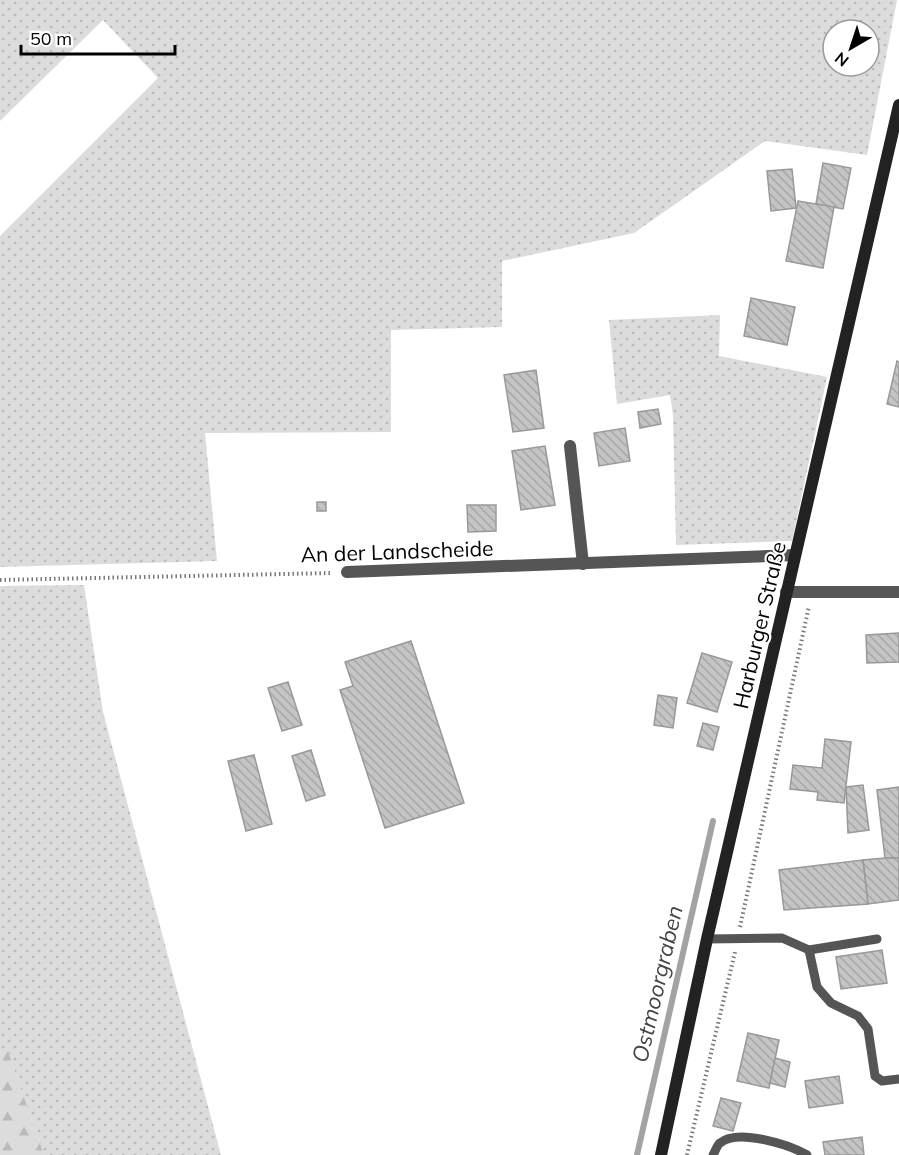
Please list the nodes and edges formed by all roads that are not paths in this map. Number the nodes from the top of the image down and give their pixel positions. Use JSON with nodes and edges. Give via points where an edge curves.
{"nodes":[{"id":1,"x":899,"y":105,"type":"edge"},
{"id":2,"x":896,"y":132,"type":"edge"},
{"id":3,"x":570,"y":446,"type":"dead end"},
{"id":4,"x":795,"y":555,"type":"junction"},
{"id":5,"x":584,"y":564,"type":"junction"},
{"id":6,"x":347,"y":572,"type":"road end"},
{"id":7,"x":786,"y":592,"type":"junction"},
{"id":8,"x":899,"y":592,"type":"edge"},
{"id":9,"x":707,"y":939,"type":"junction"},
{"id":10,"x":877,"y":939,"type":"dead end"},
{"id":11,"x":809,"y":950,"type":"junction"},
{"id":12,"x":899,"y":1079,"type":"edge"},
{"id":13,"x":660,"y":1155,"type":"edge"},
{"id":14,"x":713,"y":1155,"type":"edge"},
{"id":15,"x":807,"y":1155,"type":"edge"}],
"edges":[{"from":1,"to":2,"type":"street","name":"Harburger Straße"},
{"from":2,"to":4,"type":"street","name":"Harburger Straße"},
{"from":3,"to":5,"type":"street"},
{"from":4,"to":5,"type":"street","name":"An der Landscheide"},
{"from":4,"to":7,"type":"street","name":"Harburger Straße"},
{"from":5,"to":6,"type":"street","name":"An der Landscheide"},
{"from":7,"to":8,"type":"street"},
{"from":7,"to":9,"type":"street","name":"Harburger Straße"},
{"from":9,"to":11,"type":"lane","via":[[782,938]]},
{"from":9,"to":13,"type":"street","name":"Harburger Straße"},
{"from":10,"to":11,"type":"lane"},
{"from":11,"to":12,"type":"lane","via":[[817,987],[831,1003],[858,1016],[868,1029],[875,1076],[882,1080]]},
{"from":14,"to":15,"type":"lane","via":[[720,1142],[738,1136],[791,1146]]}]}
